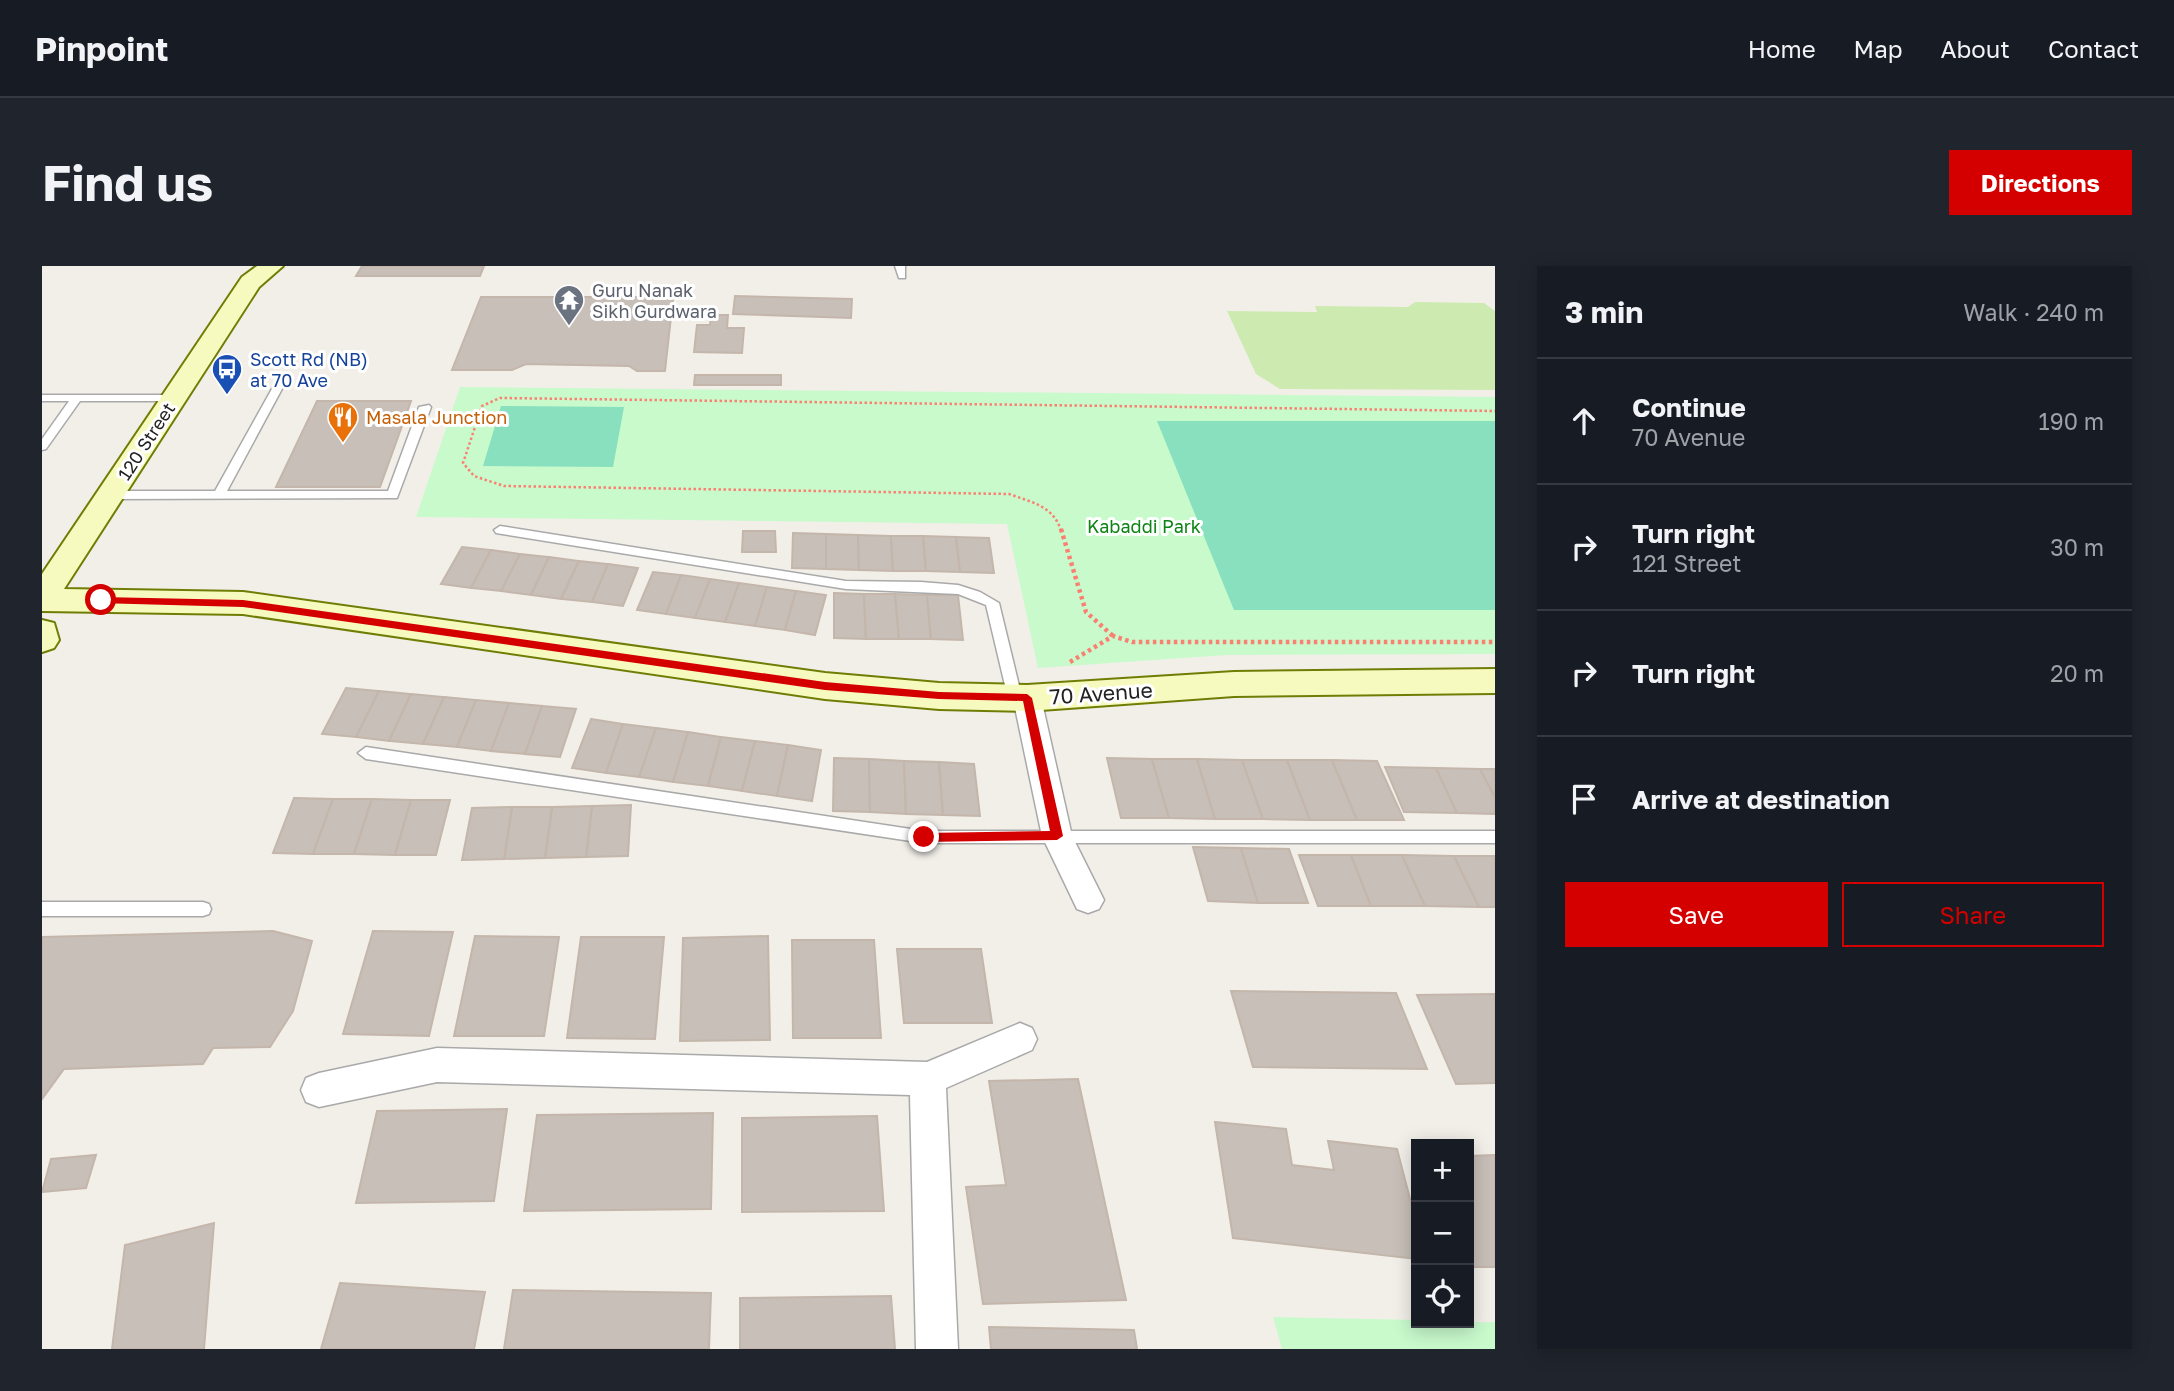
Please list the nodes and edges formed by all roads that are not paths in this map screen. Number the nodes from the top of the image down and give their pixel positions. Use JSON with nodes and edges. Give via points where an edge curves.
{"nodes":[{"id":1,"x":272,"y":266,"type":"edge"},
{"id":2,"x":247,"y":274,"type":"edge"},
{"id":3,"x":278,"y":387,"type":"dead end"},
{"id":4,"x":42,"y":398,"type":"edge"},
{"id":5,"x":77,"y":398,"type":"junction"},
{"id":6,"x":173,"y":398,"type":"junction"},
{"id":7,"x":425,"y":407,"type":"dead end"},
{"id":8,"x":42,"y":426,"type":"edge"},
{"id":9,"x":57,"y":426,"type":"junction"},
{"id":10,"x":42,"y":447,"type":"edge"},
{"id":11,"x":111,"y":495,"type":"junction"},
{"id":12,"x":219,"y":495,"type":"junction"},
{"id":13,"x":500,"y":530,"type":"dead end"},
{"id":14,"x":42,"y":600,"type":"edge"},
{"id":15,"x":42,"y":631,"type":"edge"},
{"id":16,"x":42,"y":640,"type":"edge"},
{"id":17,"x":1495,"y":681,"type":"edge"},
{"id":18,"x":1021,"y":698,"type":"junction"},
{"id":19,"x":366,"y":753,"type":"dead end"},
{"id":20,"x":1057,"y":836,"type":"junction"},
{"id":21,"x":1495,"y":837,"type":"edge"},
{"id":22,"x":1088,"y":900,"type":"dead end"},
{"id":23,"x":42,"y":909,"type":"edge"},
{"id":24,"x":203,"y":909,"type":"dead end"},
{"id":25,"x":1020,"y":1039,"type":"dead end"},
{"id":26,"x":928,"y":1079,"type":"junction"},
{"id":27,"x":319,"y":1090,"type":"dead end"},
{"id":28,"x":937,"y":1349,"type":"edge"}],
"edges":[{"from":1,"to":2,"type":"street","name":"120 Street"},
{"from":2,"to":6,"type":"street","name":"120 Street"},
{"from":3,"to":12,"type":"lane"},
{"from":4,"to":5,"type":"lane"},
{"from":5,"to":6,"type":"lane"},
{"from":5,"to":9,"type":"lane"},
{"from":6,"to":11,"type":"street","name":"120 Street"},
{"from":7,"to":12,"type":"lane","via":[[393,495]]},
{"from":8,"to":9,"type":"lane"},
{"from":9,"to":10,"type":"lane"},
{"from":11,"to":12,"type":"lane"},
{"from":11,"to":14,"type":"street","name":"120 Street"},
{"from":13,"to":18,"type":"lane","via":[[849,585],[975,592],[992,603]]},
{"from":14,"to":18,"type":"street","name":"70 Avenue","via":[[243,604],[825,686]]},
{"from":15,"to":16,"type":"street"},
{"from":17,"to":18,"type":"street","name":"70 Avenue","via":[[1234,684]]},
{"from":18,"to":20,"type":"street"},
{"from":19,"to":20,"type":"lane","via":[[924,837]]},
{"from":20,"to":21,"type":"lane"},
{"from":20,"to":22,"type":"street"},
{"from":23,"to":24,"type":"lane"},
{"from":25,"to":26,"type":"street"},
{"from":26,"to":27,"type":"street","via":[[437,1065]]},
{"from":26,"to":28,"type":"street"}]}
